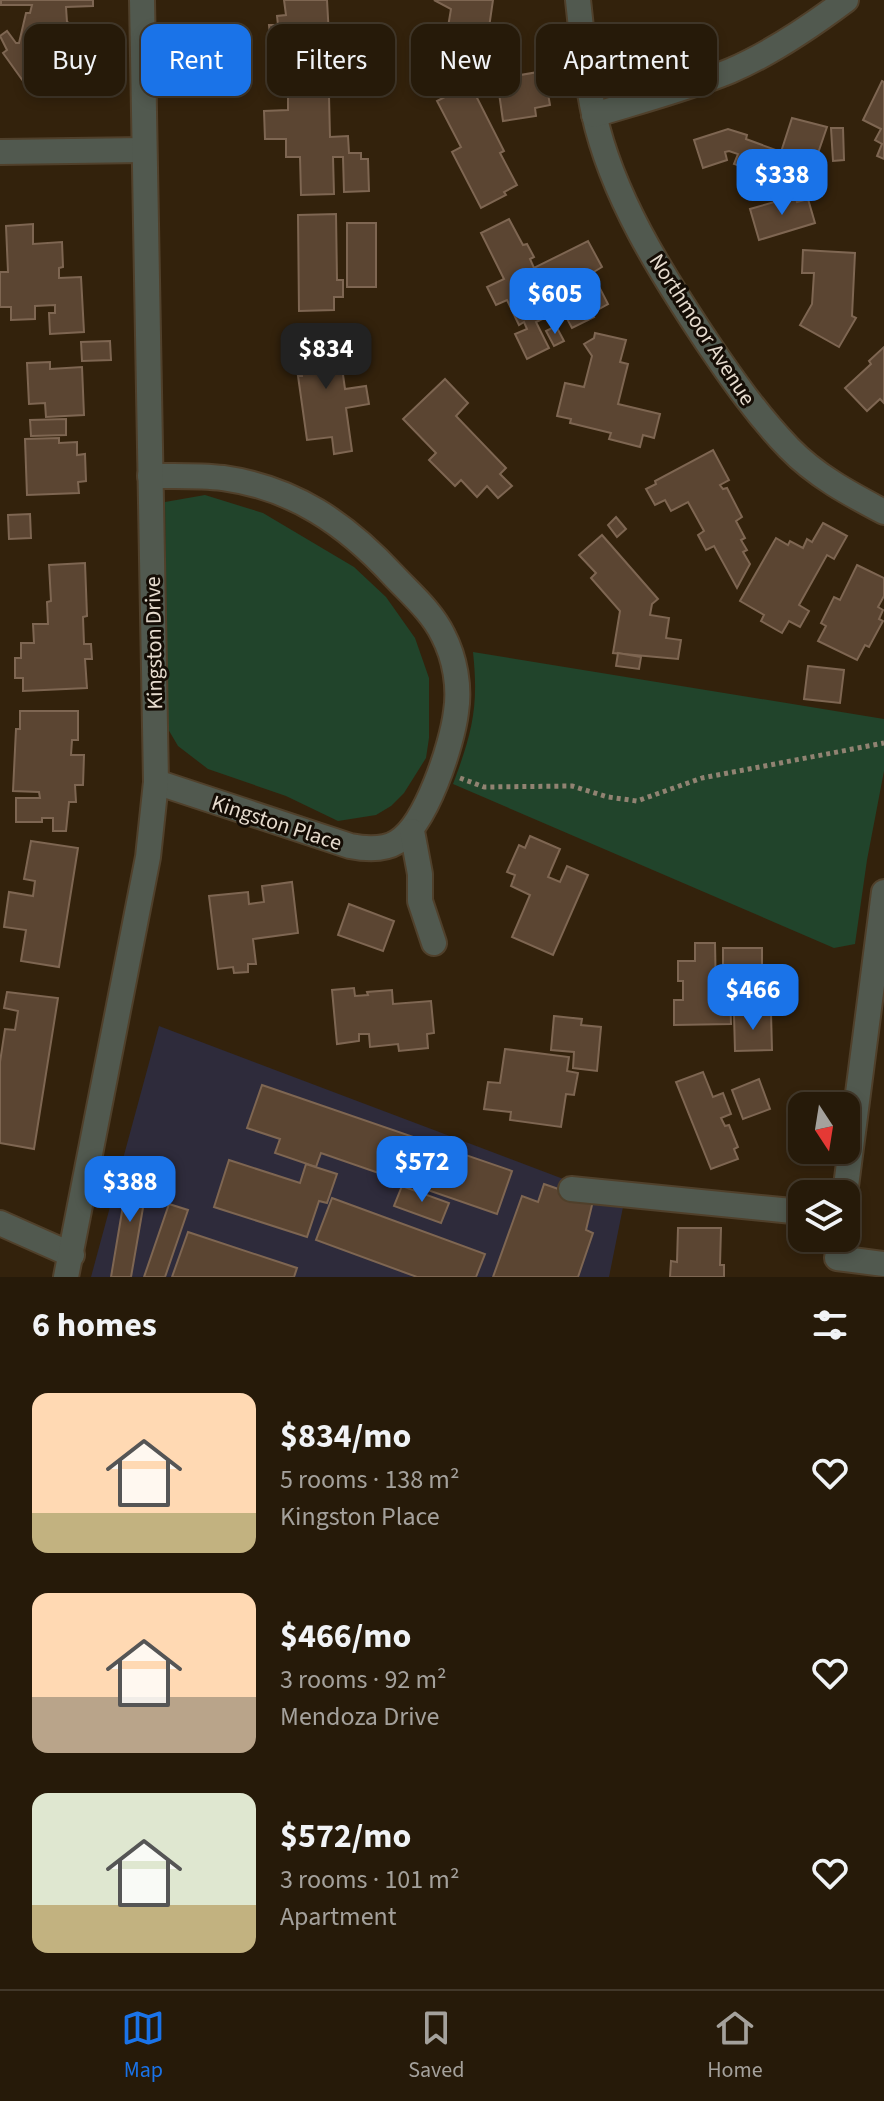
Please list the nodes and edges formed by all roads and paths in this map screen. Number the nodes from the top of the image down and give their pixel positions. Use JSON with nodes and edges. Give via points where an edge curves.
{"nodes":[{"id":1,"x":142,"y":0,"type":"edge"},
{"id":2,"x":578,"y":0,"type":"edge"},
{"id":3,"x":846,"y":0,"type":"edge"},
{"id":4,"x":594,"y":115,"type":"junction"},
{"id":5,"x":144,"y":150,"type":"junction"},
{"id":6,"x":0,"y":152,"type":"edge"},
{"id":7,"x":150,"y":476,"type":"junction"},
{"id":8,"x":884,"y":512,"type":"edge"},
{"id":9,"x":884,"y":743,"type":"edge"},
{"id":10,"x":439,"y":771,"type":"junction"},
{"id":11,"x":156,"y":782,"type":"junction"},
{"id":12,"x":412,"y":831,"type":"junction"},
{"id":13,"x":884,"y":892,"type":"edge"},
{"id":14,"x":434,"y":943,"type":"dead end"},
{"id":15,"x":847,"y":1180,"type":"edge"},
{"id":16,"x":571,"y":1189,"type":"dead end"},
{"id":17,"x":788,"y":1211,"type":"edge"},
{"id":18,"x":0,"y":1223,"type":"edge"},
{"id":19,"x":838,"y":1258,"type":"edge"},
{"id":20,"x":884,"y":1264,"type":"edge"},
{"id":21,"x":69,"y":1266,"type":"edge"}],
"edges":[{"from":1,"to":5,"type":"street","name":"Kingston Drive"},
{"from":2,"to":4,"type":"street","name":"Northmoor Avenue"},
{"from":3,"to":4,"type":"street","via":[[733,70]]},
{"from":4,"to":8,"type":"street","name":"Northmoor Avenue","via":[[639,229],[676,296],[759,415],[819,475]]},
{"from":5,"to":6,"type":"street"},
{"from":5,"to":7,"type":"street","name":"Kingston Drive"},
{"from":7,"to":10,"type":"street","via":[[221,478],[299,500],[367,547],[434,618],[454,662],[457,710]]},
{"from":7,"to":11,"type":"street","name":"Kingston Drive"},
{"from":9,"to":10,"type":"path","via":[[702,778],[637,801],[572,786],[484,787]]},
{"from":10,"to":12,"type":"street"},
{"from":11,"to":12,"type":"street","name":"Kingston Place","via":[[350,846],[395,844]]},
{"from":11,"to":21,"type":"street","name":"Kingston Drive","via":[[148,857]]},
{"from":12,"to":14,"type":"street","via":[[420,901]]},
{"from":13,"to":15,"type":"street"},
{"from":16,"to":17,"type":"street"},
{"from":18,"to":21,"type":"street"},
{"from":19,"to":20,"type":"street"}]}
